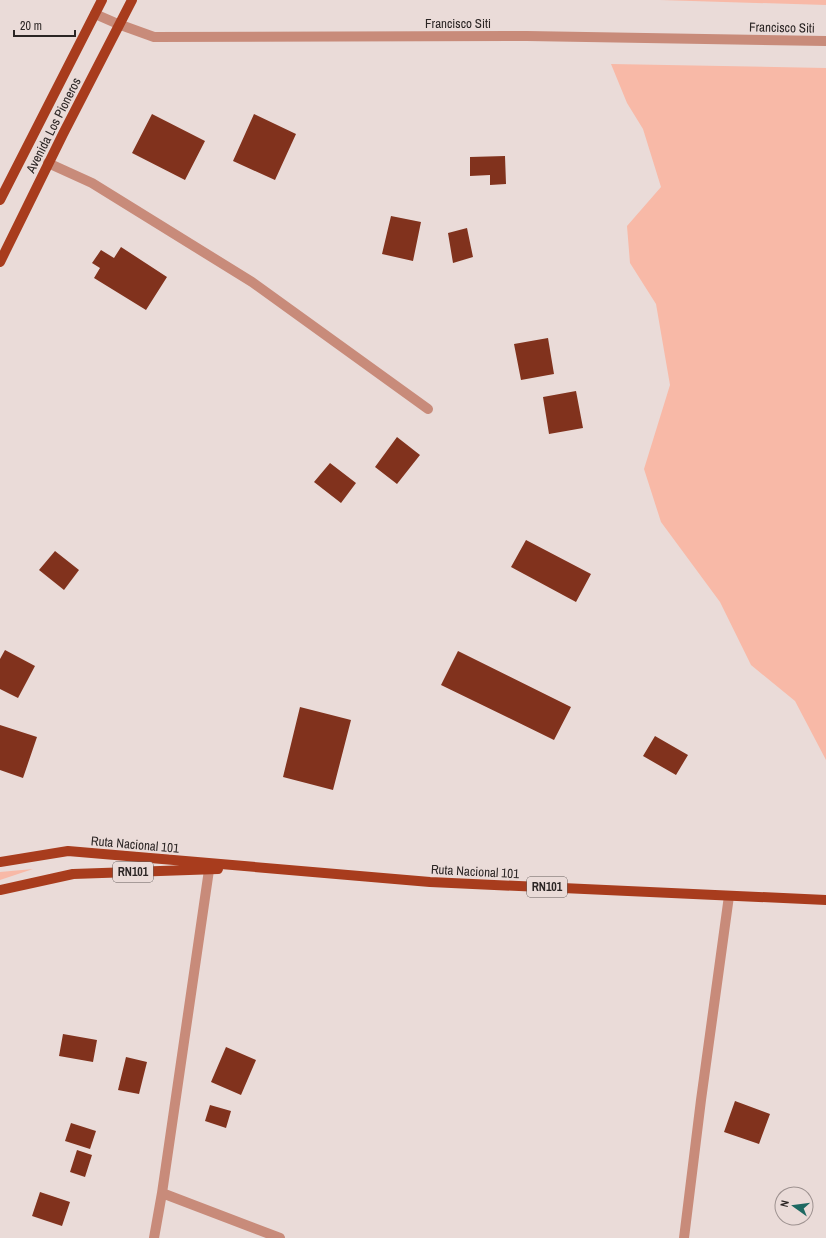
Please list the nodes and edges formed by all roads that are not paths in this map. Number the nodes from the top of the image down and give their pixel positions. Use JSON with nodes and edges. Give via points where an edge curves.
{"nodes":[{"id":1,"x":102,"y":0,"type":"edge"},
{"id":2,"x":132,"y":0,"type":"edge"},
{"id":3,"x":94,"y":14,"type":"junction"},
{"id":4,"x":118,"y":24,"type":"junction"},
{"id":5,"x":826,"y":41,"type":"edge"},
{"id":6,"x":48,"y":163,"type":"junction"},
{"id":7,"x":0,"y":200,"type":"edge"},
{"id":8,"x":0,"y":262,"type":"edge"},
{"id":9,"x":428,"y":409,"type":"dead end"},
{"id":10,"x":0,"y":862,"type":"edge"},
{"id":11,"x":268,"y":868,"type":"junction"},
{"id":12,"x":209,"y":870,"type":"junction"},
{"id":13,"x":0,"y":890,"type":"edge"},
{"id":14,"x":730,"y":896,"type":"junction"},
{"id":15,"x":826,"y":900,"type":"edge"},
{"id":16,"x":162,"y":1192,"type":"junction"},
{"id":17,"x":154,"y":1238,"type":"edge"},
{"id":18,"x":280,"y":1238,"type":"edge"},
{"id":19,"x":684,"y":1238,"type":"edge"}],
"edges":[{"from":1,"to":3,"type":"main road","name":"Avenida Los Pioneros"},
{"from":2,"to":4,"type":"main road","name":"Avenida Los Pioneros"},
{"from":3,"to":4,"type":"street","name":"Francisco Siti"},
{"from":3,"to":7,"type":"main road","name":"Avenida Los Pioneros"},
{"from":4,"to":5,"type":"street","name":"Francisco Siti","via":[[154,37],[527,36]]},
{"from":4,"to":6,"type":"main road","name":"Avenida Los Pioneros"},
{"from":6,"to":8,"type":"main road","name":"Avenida Los Pioneros"},
{"from":6,"to":9,"type":"street","via":[[92,183],[252,282]]},
{"from":10,"to":11,"type":"main road","name":"Ruta Nacional 101","number":"RN101","via":[[68,851]]},
{"from":11,"to":12,"type":"main road","name":"Ruta Nacional 101","number":"RN101"},
{"from":11,"to":14,"type":"main road","name":"Ruta Nacional 101","number":"RN101","via":[[430,882]]},
{"from":12,"to":13,"type":"main road","name":"Ruta Nacional 101","number":"RN101","via":[[73,874]]},
{"from":12,"to":16,"type":"street"},
{"from":14,"to":15,"type":"main road","name":"Ruta Nacional 101","number":"RN101"},
{"from":14,"to":19,"type":"street"},
{"from":16,"to":17,"type":"street"},
{"from":16,"to":18,"type":"street"}]}
